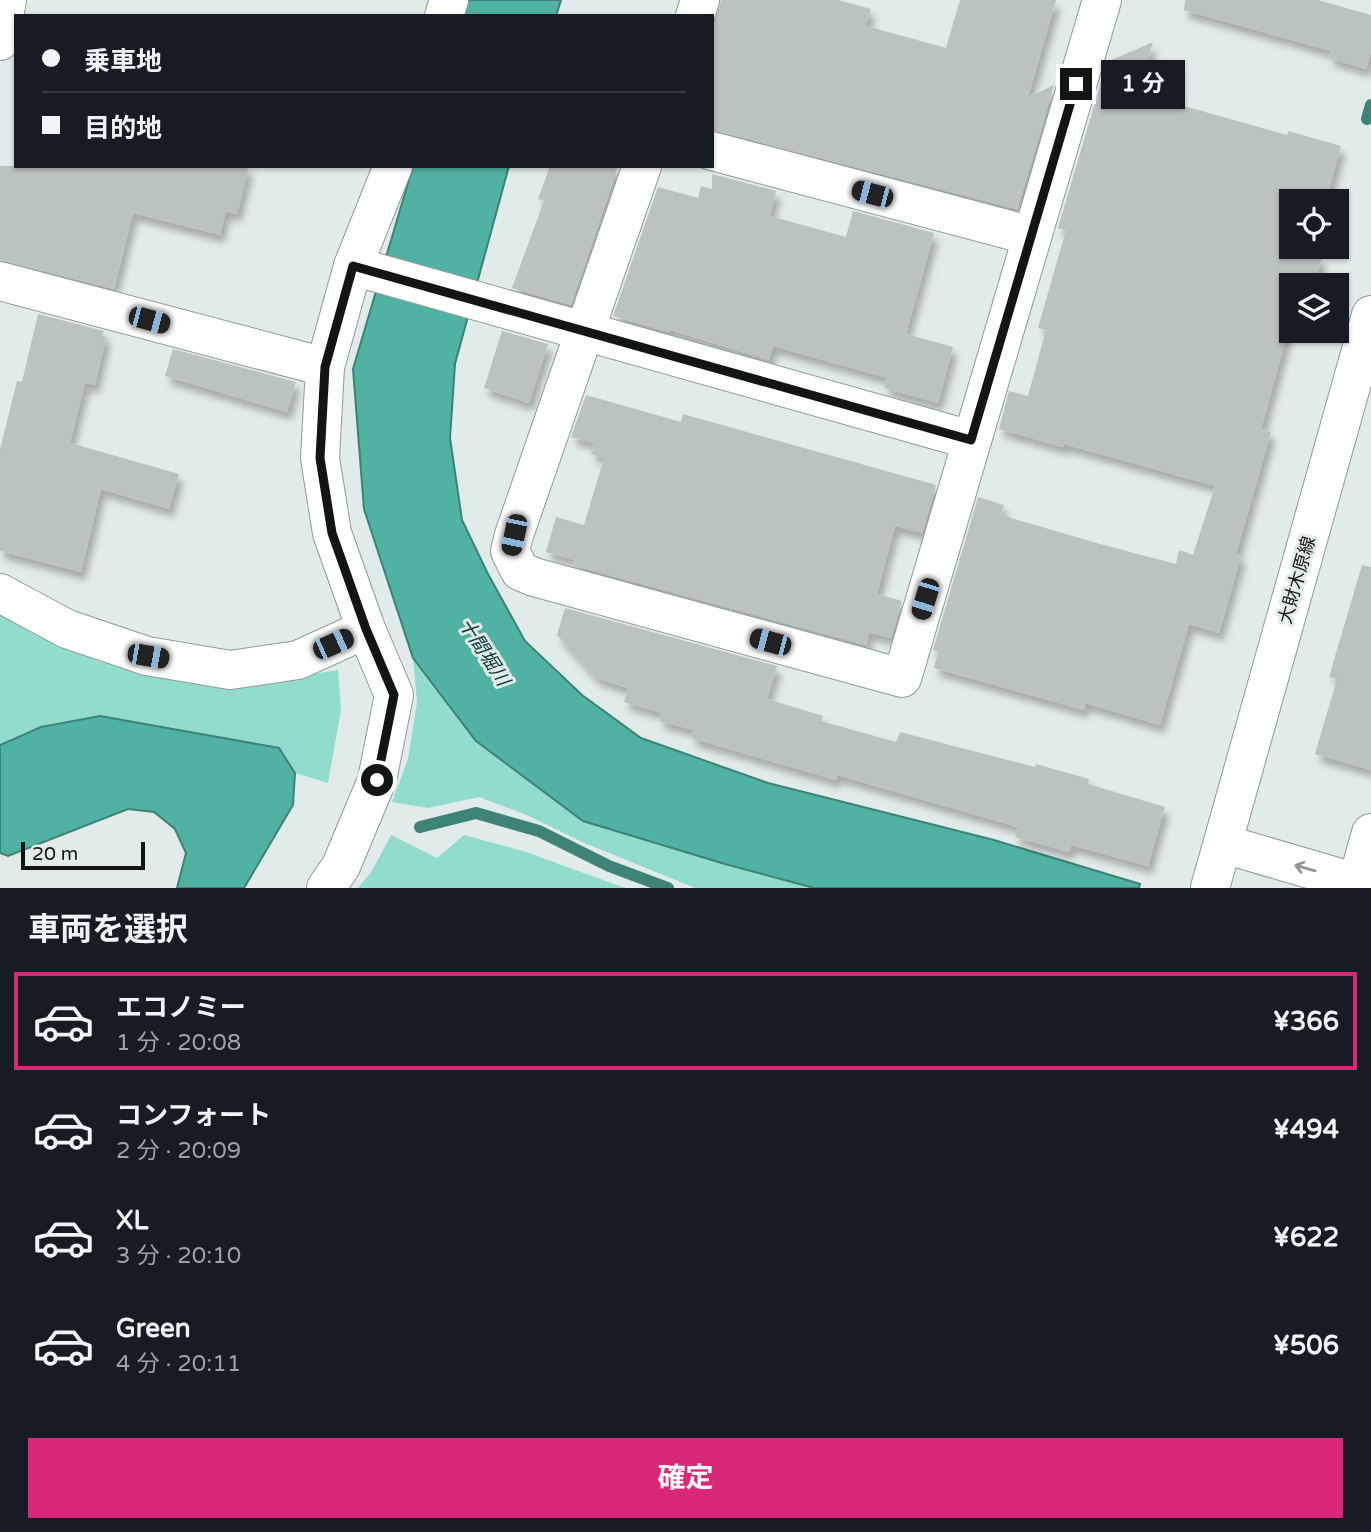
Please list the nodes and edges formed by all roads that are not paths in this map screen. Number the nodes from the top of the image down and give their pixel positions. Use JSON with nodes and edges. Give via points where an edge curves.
{"nodes":[{"id":1,"x":7,"y":0,"type":"edge"},
{"id":2,"x":1102,"y":0,"type":"edge"},
{"id":3,"x":0,"y":41,"type":"edge"},
{"id":4,"x":714,"y":152,"type":"edge"},
{"id":5,"x":392,"y":168,"type":"edge"},
{"id":6,"x":641,"y":168,"type":"edge"},
{"id":7,"x":1031,"y":236,"type":"junction"},
{"id":8,"x":353,"y":266,"type":"junction"},
{"id":9,"x":0,"y":281,"type":"edge"},
{"id":10,"x":1371,"y":315,"type":"edge"},
{"id":11,"x":584,"y":332,"type":"junction"},
{"id":12,"x":325,"y":367,"type":"junction"},
{"id":13,"x":971,"y":440,"type":"junction"},
{"id":14,"x":0,"y":593,"type":"edge"},
{"id":15,"x":366,"y":629,"type":"junction"},
{"id":16,"x":1371,"y":833,"type":"edge"},
{"id":17,"x":1224,"y":844,"type":"junction"},
{"id":18,"x":1364,"y":885,"type":"edge"},
{"id":19,"x":326,"y":888,"type":"edge"},
{"id":20,"x":1210,"y":888,"type":"edge"}],
"edges":[{"from":1,"to":3,"type":"street"},
{"from":2,"to":7,"type":"street"},
{"from":4,"to":7,"type":"street"},
{"from":5,"to":8,"type":"street"},
{"from":6,"to":11,"type":"street"},
{"from":7,"to":13,"type":"street"},
{"from":8,"to":11,"type":"street"},
{"from":8,"to":12,"type":"street"},
{"from":9,"to":12,"type":"street"},
{"from":10,"to":17,"type":"street","name":"大財木原線"},
{"from":11,"to":13,"type":"street"},
{"from":11,"to":13,"type":"street","via":[[510,551],[520,571],[547,581],[902,678]]},
{"from":12,"to":15,"type":"street","via":[[320,458],[332,533]]},
{"from":14,"to":15,"type":"street","via":[[66,629],[148,656],[230,670],[298,660]]},
{"from":15,"to":19,"type":"street","via":[[394,695],[377,780],[341,866]]},
{"from":16,"to":18,"type":"street"},
{"from":18,"to":17,"type":"street","one_way":true},
{"from":17,"to":20,"type":"street","name":"大財木原線"}]}
